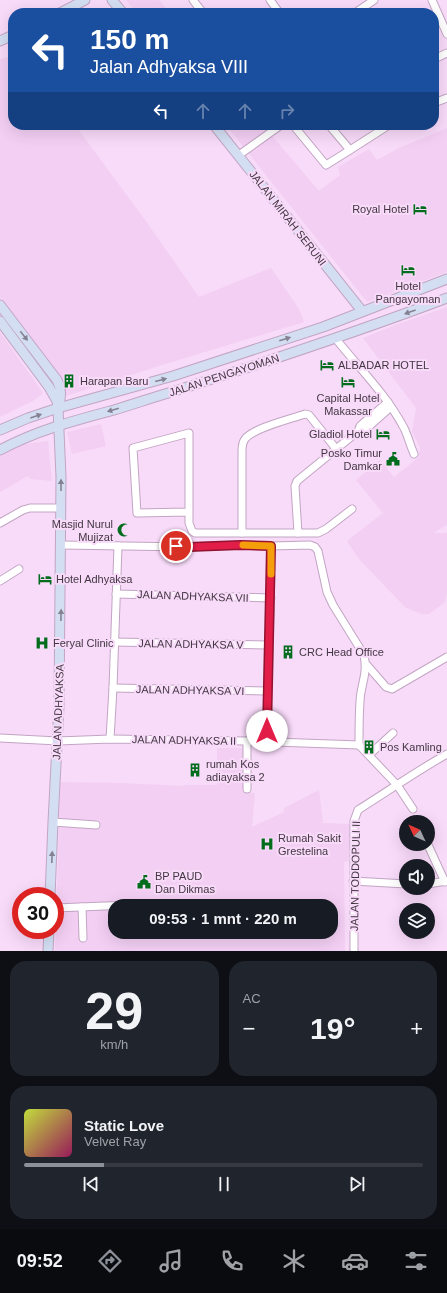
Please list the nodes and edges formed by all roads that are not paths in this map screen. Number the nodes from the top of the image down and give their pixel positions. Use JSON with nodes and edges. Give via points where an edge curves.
{"nodes":[{"id":1,"x":86,"y":0,"type":"edge"},
{"id":2,"x":112,"y":0,"type":"edge"},
{"id":3,"x":193,"y":0,"type":"edge"},
{"id":4,"x":374,"y":0,"type":"edge"},
{"id":5,"x":70,"y":8,"type":"edge"},
{"id":6,"x":119,"y":8,"type":"edge"},
{"id":7,"x":199,"y":8,"type":"edge"},
{"id":8,"x":362,"y":8,"type":"edge"},
{"id":9,"x":439,"y":19,"type":"edge"},
{"id":10,"x":447,"y":34,"type":"edge"},
{"id":11,"x":218,"y":130,"type":"edge"},
{"id":12,"x":274,"y":130,"type":"edge"},
{"id":13,"x":297,"y":130,"type":"edge"},
{"id":14,"x":334,"y":130,"type":"edge"},
{"id":15,"x":381,"y":130,"type":"edge"},
{"id":16,"x":350,"y":150,"type":"junction"},
{"id":17,"x":239,"y":155,"type":"junction"},
{"id":18,"x":447,"y":279,"type":"edge"},
{"id":19,"x":447,"y":298,"type":"edge"},
{"id":20,"x":0,"y":305,"type":"edge"},
{"id":21,"x":362,"y":311,"type":"junction"},
{"id":22,"x":345,"y":318,"type":"junction"},
{"id":23,"x":0,"y":321,"type":"edge"},
{"id":24,"x":351,"y":333,"type":"junction"},
{"id":25,"x":336,"y":339,"type":"junction"},
{"id":26,"x":390,"y":405,"type":"junction"},
{"id":27,"x":58,"y":408,"type":"junction"},
{"id":28,"x":59,"y":425,"type":"junction"},
{"id":29,"x":0,"y":430,"type":"edge"},
{"id":30,"x":0,"y":450,"type":"edge"},
{"id":31,"x":336,"y":450,"type":"junction"},
{"id":32,"x":414,"y":454,"type":"dead end"},
{"id":33,"x":61,"y":508,"type":"junction"},
{"id":34,"x":352,"y":509,"type":"dead end"},
{"id":35,"x":189,"y":512,"type":"junction"},
{"id":36,"x":0,"y":523,"type":"edge"},
{"id":37,"x":242,"y":533,"type":"junction"},
{"id":38,"x":298,"y":533,"type":"junction"},
{"id":39,"x":61,"y":545,"type":"junction"},
{"id":40,"x":118,"y":546,"type":"junction"},
{"id":41,"x":271,"y":546,"type":"junction"},
{"id":42,"x":19,"y":568,"type":"dead end"},
{"id":43,"x":0,"y":581,"type":"edge"},
{"id":44,"x":116,"y":594,"type":"junction"},
{"id":45,"x":271,"y":598,"type":"junction"},
{"id":46,"x":114,"y":642,"type":"junction"},
{"id":47,"x":268,"y":646,"type":"junction"},
{"id":48,"x":447,"y":657,"type":"edge"},
{"id":49,"x":366,"y":664,"type":"junction"},
{"id":50,"x":113,"y":688,"type":"junction"},
{"id":51,"x":267,"y":691,"type":"junction"},
{"id":52,"x":394,"y":733,"type":"dead end"},
{"id":53,"x":0,"y":738,"type":"edge"},
{"id":54,"x":110,"y":739,"type":"junction"},
{"id":55,"x":58,"y":741,"type":"junction"},
{"id":56,"x":247,"y":741,"type":"junction"},
{"id":57,"x":267,"y":742,"type":"junction"},
{"id":58,"x":359,"y":746,"type":"junction"},
{"id":59,"x":447,"y":754,"type":"edge"},
{"id":60,"x":370,"y":755,"type":"junction"},
{"id":61,"x":397,"y":785,"type":"junction"},
{"id":62,"x":247,"y":789,"type":"dead end"},
{"id":63,"x":413,"y":809,"type":"dead end"},
{"id":64,"x":53,"y":822,"type":"junction"},
{"id":65,"x":96,"y":825,"type":"dead end"},
{"id":66,"x":431,"y":851,"type":"edge"},
{"id":67,"x":353,"y":881,"type":"junction"},
{"id":68,"x":446,"y":882,"type":"edge"},
{"id":69,"x":435,"y":883,"type":"edge"},
{"id":70,"x":399,"y":884,"type":"edge"},
{"id":71,"x":50,"y":887,"type":"edge"},
{"id":72,"x":108,"y":906,"type":"edge"},
{"id":73,"x":82,"y":907,"type":"junction"},
{"id":74,"x":64,"y":908,"type":"edge"},
{"id":75,"x":83,"y":938,"type":"dead end"},
{"id":76,"x":49,"y":939,"type":"edge"},
{"id":77,"x":48,"y":951,"type":"edge"},
{"id":78,"x":354,"y":951,"type":"edge"}],
"edges":[{"from":1,"to":5,"type":"street"},
{"from":2,"to":6,"type":"street"},
{"from":3,"to":7,"type":"street"},
{"from":4,"to":8,"type":"street"},
{"from":9,"to":10,"type":"street"},
{"from":11,"to":17,"type":"street","name":"JALAN MIRAH SERUNI"},
{"from":12,"to":17,"type":"street"},
{"from":13,"to":16,"type":"street","via":[[326,165]]},
{"from":14,"to":16,"type":"street"},
{"from":15,"to":16,"type":"street"},
{"from":17,"to":21,"type":"street","name":"JALAN MIRAH SERUNI"},
{"from":18,"to":21,"type":"street","name":"JALAN PENGAYOMAN"},
{"from":19,"to":24,"type":"street","name":"JALAN PENGAYOMAN","one_way":true},
{"from":20,"to":27,"type":"street","name":"JALAN ADHYAKSA","one_way":true,"via":[[57,380],[62,396]]},
{"from":21,"to":22,"type":"street","name":"JALAN PENGAYOMAN"},
{"from":22,"to":24,"type":"street"},
{"from":27,"to":22,"type":"street","name":"JALAN PENGAYOMAN","one_way":true,"via":[[173,376]]},
{"from":23,"to":27,"type":"street","name":"JALAN ADHYAKSA","via":[[49,387]]},
{"from":24,"to":25,"type":"street","name":"JALAN PENGAYOMAN"},
{"from":25,"to":26,"type":"street"},
{"from":25,"to":28,"type":"street","name":"JALAN PENGAYOMAN","one_way":true},
{"from":26,"to":31,"type":"street","via":[[365,430],[358,432]]},
{"from":26,"to":32,"type":"street","via":[[404,429]]},
{"from":27,"to":28,"type":"street","name":"JALAN ADHYAKSA"},
{"from":29,"to":27,"type":"street","name":"JALAN PENGAYOMAN","one_way":true},
{"from":28,"to":30,"type":"street","name":"JALAN PENGAYOMAN"},
{"from":33,"to":28,"type":"street","name":"JALAN ADHYAKSA","one_way":true},
{"from":31,"to":37,"type":"street","via":[[309,415],[305,414],[270,425],[246,437],[242,451]]},
{"from":31,"to":38,"type":"street","via":[[297,481],[295,486]]},
{"from":33,"to":36,"type":"street","via":[[30,508]]},
{"from":33,"to":39,"type":"street","name":"JALAN ADHYAKSA"},
{"from":34,"to":38,"type":"street","via":[[321,532]]},
{"from":35,"to":35,"type":"street","via":[[189,433],[133,448],[137,513]]},
{"from":35,"to":37,"type":"street","via":[[190,528],[195,533]]},
{"from":37,"to":38,"type":"street"},
{"from":39,"to":40,"type":"street"},
{"from":55,"to":39,"type":"street","name":"JALAN ADHYAKSA","one_way":true},
{"from":40,"to":41,"type":"street"},
{"from":40,"to":44,"type":"street"},
{"from":41,"to":45,"type":"street"},
{"from":41,"to":49,"type":"street","via":[[310,545],[316,548],[327,592],[364,655]]},
{"from":42,"to":43,"type":"street"},
{"from":44,"to":45,"type":"street","name":"JALAN ADHYAKSA VII"},
{"from":44,"to":46,"type":"street"},
{"from":45,"to":47,"type":"street"},
{"from":46,"to":47,"type":"street","name":"JALAN ADHYAKSA V"},
{"from":46,"to":50,"type":"street"},
{"from":47,"to":51,"type":"street"},
{"from":48,"to":49,"type":"street","via":[[392,689]]},
{"from":49,"to":58,"type":"street","via":[[360,701]]},
{"from":50,"to":51,"type":"street","name":"JALAN ADHYAKSA VI"},
{"from":50,"to":54,"type":"street"},
{"from":51,"to":57,"type":"street"},
{"from":52,"to":60,"type":"street"},
{"from":53,"to":55,"type":"street","name":"JALAN ADHYAKSA II"},
{"from":54,"to":55,"type":"street","name":"JALAN ADHYAKSA II"},
{"from":54,"to":56,"type":"street","name":"JALAN ADHYAKSA II"},
{"from":55,"to":64,"type":"street","name":"JALAN ADHYAKSA"},
{"from":56,"to":57,"type":"street","name":"JALAN ADHYAKSA II"},
{"from":56,"to":62,"type":"street"},
{"from":57,"to":58,"type":"street","name":"JALAN ADHYAKSA II"},
{"from":58,"to":60,"type":"street"},
{"from":59,"to":61,"type":"street","name":"JALAN TODDOPULI II"},
{"from":60,"to":61,"type":"street"},
{"from":61,"to":63,"type":"street"},
{"from":61,"to":67,"type":"street","name":"JALAN TODDOPULI II","via":[[358,810],[356,814]]},
{"from":64,"to":65,"type":"street"},
{"from":71,"to":64,"type":"street","name":"JALAN ADHYAKSA","one_way":true},
{"from":66,"to":68,"type":"street"},
{"from":67,"to":70,"type":"street"},
{"from":67,"to":78,"type":"street","name":"JALAN TODDOPULI II"},
{"from":68,"to":69,"type":"street"},
{"from":72,"to":73,"type":"street"},
{"from":73,"to":74,"type":"street"},
{"from":73,"to":75,"type":"street"},
{"from":76,"to":77,"type":"street"}]}
